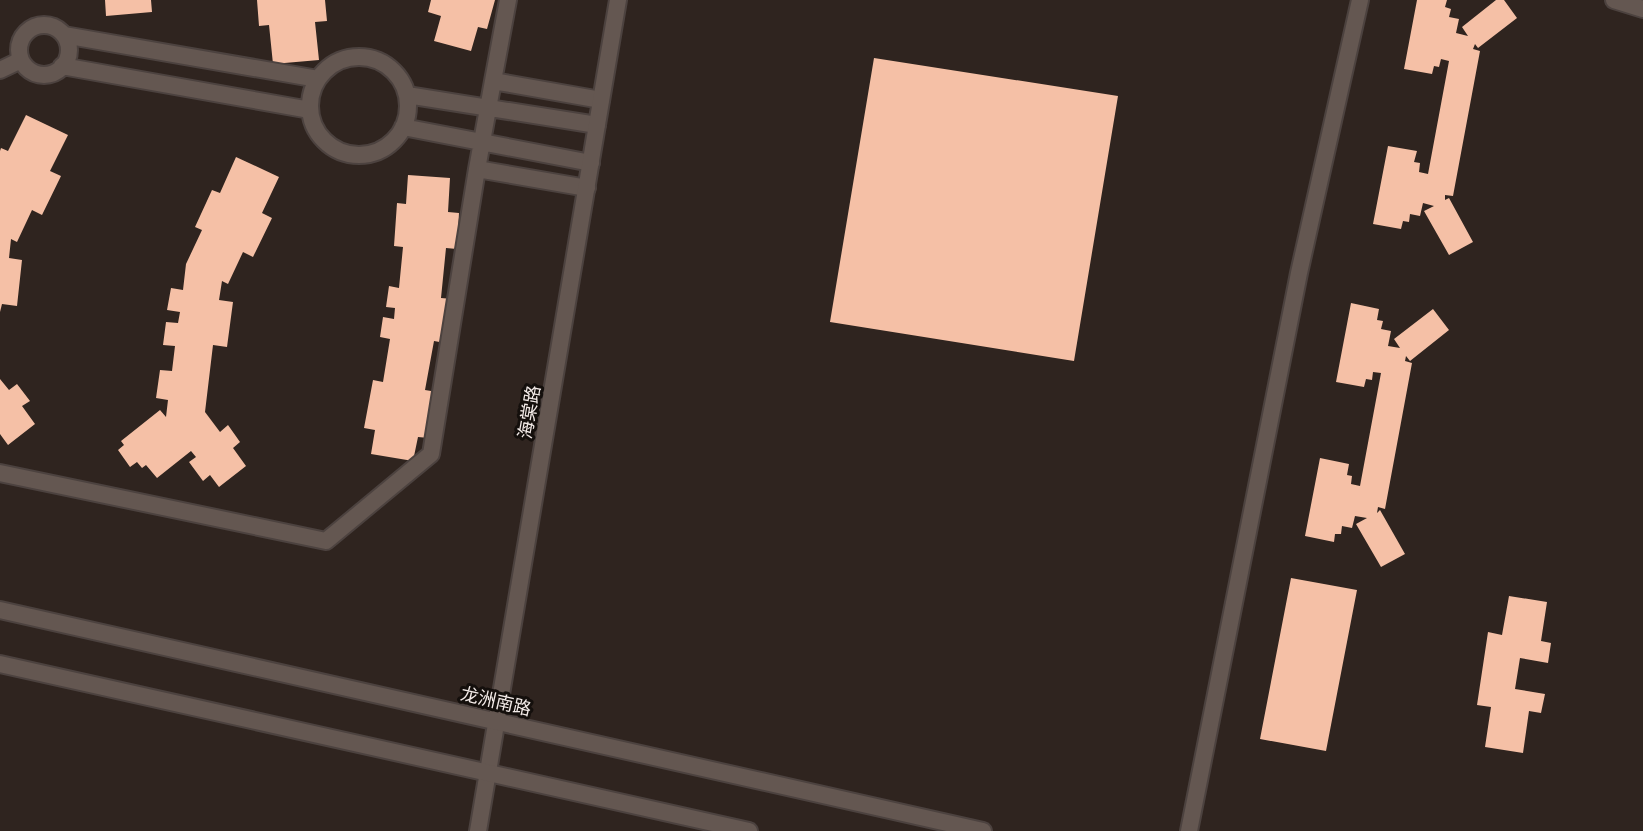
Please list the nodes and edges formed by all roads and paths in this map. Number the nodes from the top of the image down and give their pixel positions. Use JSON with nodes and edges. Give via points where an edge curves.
{"nodes":[{"id":1,"x":508,"y":0,"type":"edge"},
{"id":2,"x":618,"y":0,"type":"edge"},
{"id":3,"x":1360,"y":0,"type":"edge"},
{"id":4,"x":1614,"y":0,"type":"edge"},
{"id":5,"x":1643,"y":9,"type":"edge"},
{"id":6,"x":64,"y":35,"type":"junction"},
{"id":7,"x":21,"y":60,"type":"junction"},
{"id":8,"x":62,"y":66,"type":"junction"},
{"id":9,"x":0,"y":70,"type":"edge"},
{"id":10,"x":318,"y":78,"type":"junction"},
{"id":11,"x":493,"y":81,"type":"junction"},
{"id":12,"x":407,"y":95,"type":"junction"},
{"id":13,"x":601,"y":100,"type":"junction"},
{"id":14,"x":487,"y":108,"type":"junction"},
{"id":15,"x":310,"y":110,"type":"junction"},
{"id":16,"x":597,"y":125,"type":"junction"},
{"id":17,"x":403,"y":127,"type":"junction"},
{"id":18,"x":482,"y":142,"type":"junction"},
{"id":19,"x":591,"y":163,"type":"junction"},
{"id":20,"x":477,"y":169,"type":"junction"},
{"id":21,"x":587,"y":188,"type":"junction"},
{"id":22,"x":0,"y":473,"type":"edge"},
{"id":23,"x":0,"y":610,"type":"edge"},
{"id":24,"x":0,"y":664,"type":"edge"},
{"id":25,"x":497,"y":721,"type":"junction"},
{"id":26,"x":489,"y":772,"type":"junction"},
{"id":27,"x":478,"y":831,"type":"edge"},
{"id":28,"x":749,"y":831,"type":"edge"},
{"id":29,"x":983,"y":831,"type":"edge"},
{"id":30,"x":1189,"y":831,"type":"edge"}],
"edges":[{"from":1,"to":11,"type":"street"},
{"from":2,"to":13,"type":"street","name":"海棠路"},
{"from":3,"to":30,"type":"street","via":[[1299,273]]},
{"from":4,"to":5,"type":"street"},
{"from":6,"to":7,"type":"street","via":[[51,26],[28,30],[19,44]]},
{"from":6,"to":8,"type":"street","via":[[69,51]]},
{"from":6,"to":10,"type":"street"},
{"from":7,"to":8,"type":"street","via":[[32,72],[40,74],[56,72]]},
{"from":7,"to":9,"type":"street"},
{"from":8,"to":15,"type":"street"},
{"from":10,"to":12,"type":"street","via":[[344,59],[368,58],[390,68]]},
{"from":10,"to":15,"type":"street","via":[[311,93]]},
{"from":11,"to":13,"type":"street"},
{"from":11,"to":14,"type":"street"},
{"from":12,"to":14,"type":"street"},
{"from":12,"to":17,"type":"street"},
{"from":13,"to":16,"type":"street","name":"海棠路"},
{"from":14,"to":16,"type":"street"},
{"from":14,"to":18,"type":"street"},
{"from":15,"to":17,"type":"street","via":[[322,139],[350,154],[381,150]]},
{"from":16,"to":19,"type":"street","name":"海棠路"},
{"from":17,"to":18,"type":"street"},
{"from":18,"to":19,"type":"street"},
{"from":18,"to":20,"type":"street"},
{"from":19,"to":21,"type":"street","name":"海棠路"},
{"from":20,"to":21,"type":"street"},
{"from":20,"to":22,"type":"street","via":[[431,454],[326,541]]},
{"from":21,"to":25,"type":"street","name":"海棠路"},
{"from":23,"to":25,"type":"street","name":"龙洲南路"},
{"from":24,"to":26,"type":"street"},
{"from":25,"to":26,"type":"street","name":"海棠路"},
{"from":25,"to":29,"type":"street","name":"龙洲南路"},
{"from":26,"to":27,"type":"street","name":"海棠路"},
{"from":26,"to":28,"type":"street"}]}
